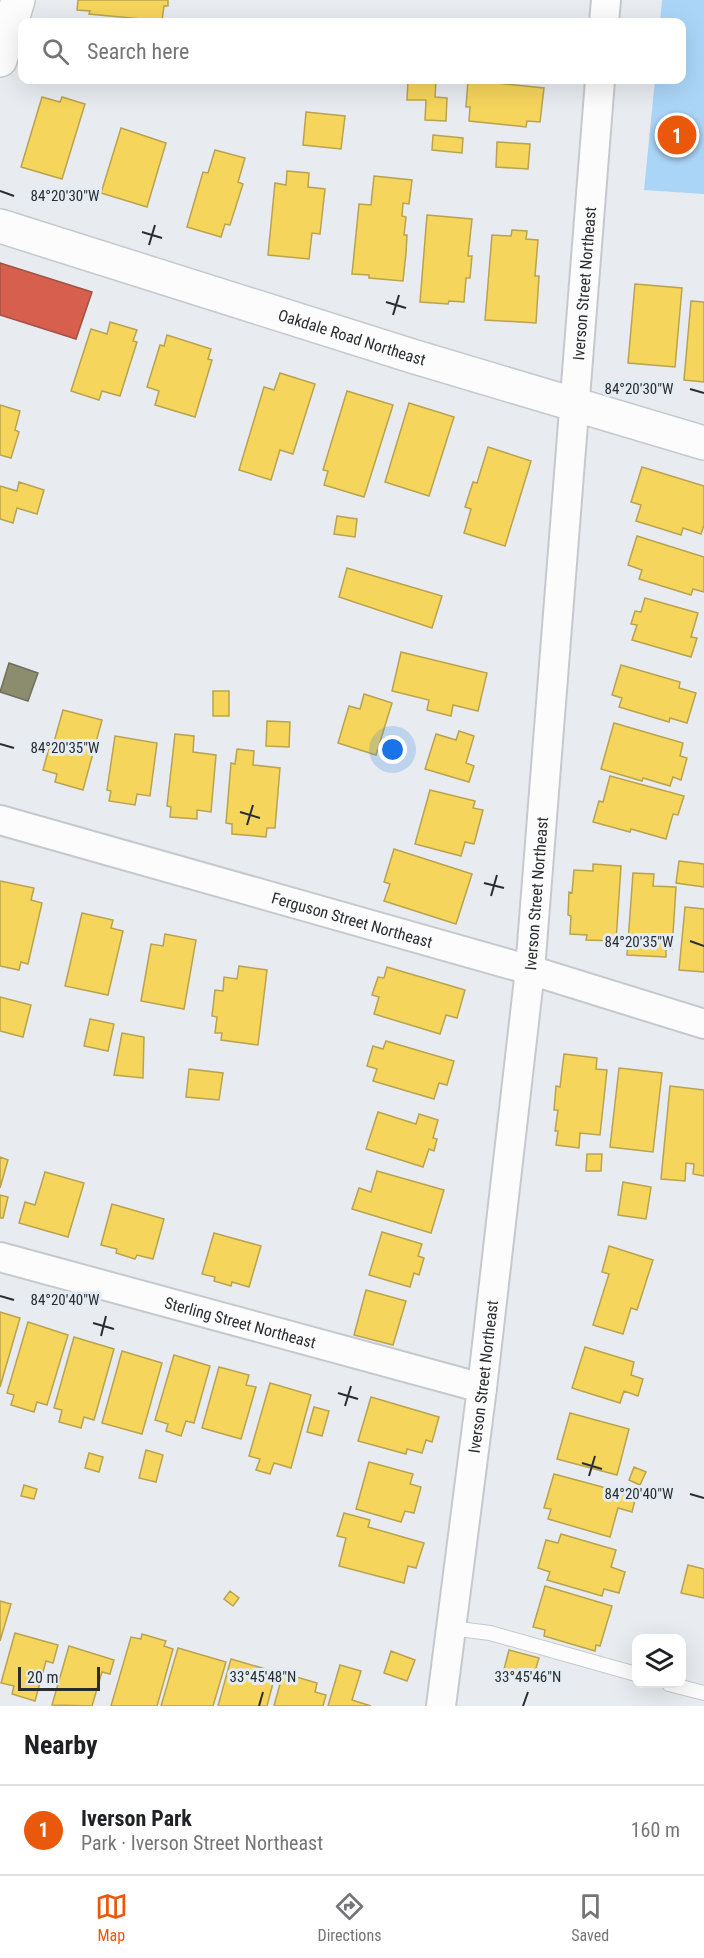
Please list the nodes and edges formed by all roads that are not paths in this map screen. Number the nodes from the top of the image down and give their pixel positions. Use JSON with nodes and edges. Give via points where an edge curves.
{"nodes":[{"id":1,"x":18,"y":0,"type":"edge"},
{"id":2,"x":606,"y":0,"type":"edge"},
{"id":3,"x":604,"y":18,"type":"edge"},
{"id":4,"x":0,"y":60,"type":"edge"},
{"id":5,"x":600,"y":84,"type":"edge"},
{"id":6,"x":0,"y":226,"type":"edge"},
{"id":7,"x":575,"y":404,"type":"junction"},
{"id":8,"x":704,"y":443,"type":"edge"},
{"id":9,"x":0,"y":820,"type":"edge"},
{"id":10,"x":530,"y":970,"type":"junction"},
{"id":11,"x":704,"y":1024,"type":"edge"},
{"id":12,"x":0,"y":1257,"type":"edge"},
{"id":13,"x":482,"y":1388,"type":"junction"},
{"id":14,"x":451,"y":1628,"type":"junction"},
{"id":15,"x":632,"y":1673,"type":"edge"},
{"id":16,"x":686,"y":1688,"type":"edge"},
{"id":17,"x":704,"y":1693,"type":"edge"},
{"id":18,"x":441,"y":1706,"type":"edge"}],
"edges":[{"from":1,"to":4,"type":"street"},
{"from":2,"to":3,"type":"street"},
{"from":5,"to":7,"type":"street","name":"Iverson Street Northeast"},
{"from":6,"to":7,"type":"street","name":"Oakdale Road Northeast"},
{"from":7,"to":8,"type":"street","name":"Oakdale Road Northeast"},
{"from":7,"to":10,"type":"street","name":"Iverson Street Northeast"},
{"from":9,"to":10,"type":"street","name":"Ferguson Street Northeast"},
{"from":10,"to":11,"type":"street","name":"Ferguson Street Northeast"},
{"from":10,"to":13,"type":"street","name":"Iverson Street Northeast"},
{"from":12,"to":13,"type":"street","name":"Sterling Street Northeast"},
{"from":13,"to":14,"type":"street","name":"Iverson Street Northeast"},
{"from":14,"to":15,"type":"lane","via":[[490,1633]]},
{"from":14,"to":18,"type":"street","name":"Iverson Street Northeast"},
{"from":16,"to":17,"type":"lane"}]}
